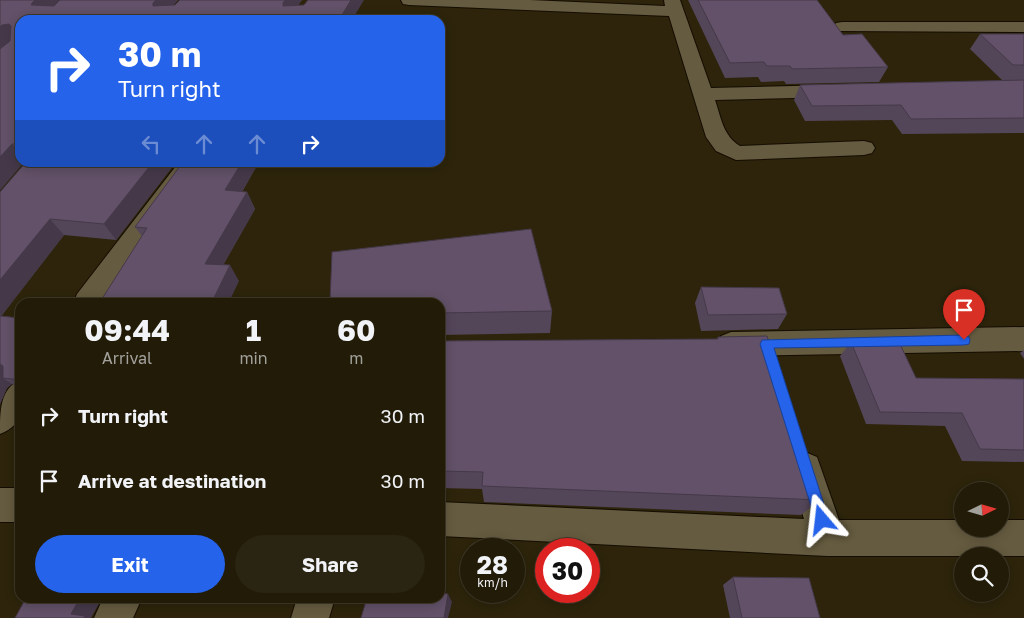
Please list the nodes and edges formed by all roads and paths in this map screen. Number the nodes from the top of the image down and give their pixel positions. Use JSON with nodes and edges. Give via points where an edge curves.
{"nodes":[{"id":1,"x":409,"y":0,"type":"edge"},
{"id":2,"x":500,"y":1,"type":"edge"},
{"id":3,"x":618,"y":4,"type":"edge"},
{"id":4,"x":673,"y":5,"type":"edge"},
{"id":5,"x":1024,"y":27,"type":"edge"},
{"id":6,"x":842,"y":28,"type":"dead end"},
{"id":7,"x":849,"y":91,"type":"edge"},
{"id":8,"x":703,"y":94,"type":"junction"},
{"id":9,"x":864,"y":148,"type":"dead end"},
{"id":10,"x":187,"y":167,"type":"edge"},
{"id":11,"x":90,"y":298,"type":"edge"},
{"id":12,"x":1024,"y":339,"type":"edge"},
{"id":13,"x":707,"y":345,"type":"edge"},
{"id":14,"x":15,"y":400,"type":"edge"},
{"id":15,"x":0,"y":420,"type":"edge"},
{"id":16,"x":798,"y":445,"type":"edge"},
{"id":17,"x":0,"y":505,"type":"edge"},
{"id":18,"x":15,"y":505,"type":"edge"},
{"id":19,"x":445,"y":519,"type":"edge"},
{"id":20,"x":828,"y":538,"type":"junction"},
{"id":21,"x":1024,"y":538,"type":"edge"},
{"id":22,"x":120,"y":603,"type":"edge"},
{"id":23,"x":314,"y":603,"type":"edge"},
{"id":24,"x":113,"y":618,"type":"edge"},
{"id":25,"x":310,"y":618,"type":"edge"}],
"edges":[{"from":1,"to":2,"type":"street"},
{"from":2,"to":3,"type":"street"},
{"from":3,"to":4,"type":"street"},
{"from":4,"to":8,"type":"street"},
{"from":5,"to":6,"type":"street"},
{"from":7,"to":8,"type":"street"},
{"from":8,"to":9,"type":"street","via":[[717,137],[736,153]]},
{"from":10,"to":11,"type":"street"},
{"from":12,"to":13,"type":"street","via":[[770,357]]},
{"from":14,"to":15,"type":"street"},
{"from":16,"to":20,"type":"street"},
{"from":17,"to":18,"type":"street"},
{"from":19,"to":20,"type":"street"},
{"from":20,"to":21,"type":"street"},
{"from":22,"to":24,"type":"street"},
{"from":23,"to":25,"type":"street"}]}
